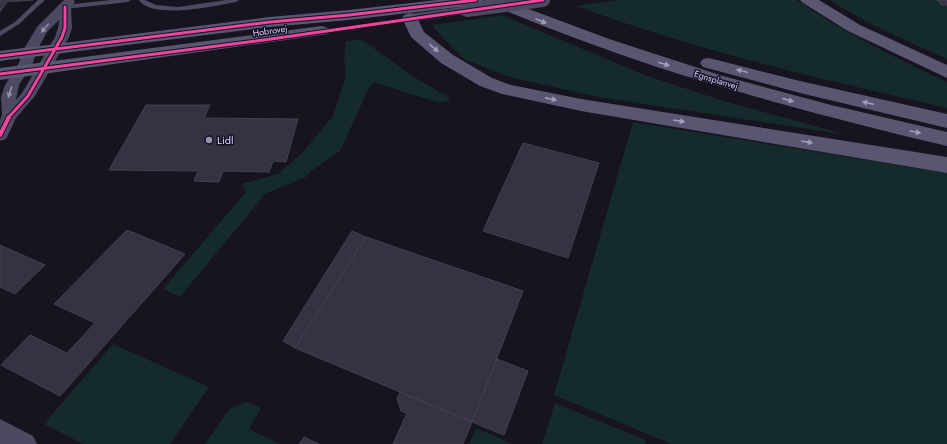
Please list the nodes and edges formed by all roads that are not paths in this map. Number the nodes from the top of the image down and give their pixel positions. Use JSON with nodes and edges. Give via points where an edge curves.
{"nodes":[{"id":1,"x":42,"y":0,"type":"edge"},
{"id":2,"x":128,"y":0,"type":"edge"},
{"id":3,"x":142,"y":0,"type":"edge"},
{"id":4,"x":236,"y":0,"type":"edge"},
{"id":5,"x":492,"y":0,"type":"edge"},
{"id":6,"x":528,"y":0,"type":"edge"},
{"id":7,"x":542,"y":0,"type":"edge"},
{"id":8,"x":808,"y":0,"type":"edge"},
{"id":9,"x":819,"y":0,"type":"edge"},
{"id":10,"x":68,"y":3,"type":"edge"},
{"id":11,"x":471,"y":5,"type":"edge"},
{"id":12,"x":426,"y":7,"type":"junction"},
{"id":13,"x":410,"y":18,"type":"junction"},
{"id":14,"x":0,"y":34,"type":"edge"},
{"id":15,"x":0,"y":56,"type":"edge"},
{"id":16,"x":49,"y":58,"type":"junction"},
{"id":17,"x":26,"y":62,"type":"junction"},
{"id":18,"x":0,"y":66,"type":"edge"},
{"id":19,"x":947,"y":66,"type":"edge"},
{"id":20,"x":947,"y":72,"type":"edge"},
{"id":21,"x":0,"y":74,"type":"edge"},
{"id":22,"x":10,"y":115,"type":"junction"},
{"id":23,"x":947,"y":121,"type":"edge"},
{"id":24,"x":0,"y":135,"type":"edge"},
{"id":25,"x":947,"y":139,"type":"edge"},
{"id":26,"x":947,"y":165,"type":"edge"},
{"id":27,"x":0,"y":431,"type":"edge"},
{"id":28,"x":25,"y":444,"type":"edge"}],
"edges":[{"from":1,"to":14,"type":"lane"},
{"from":2,"to":10,"type":"lane"},
{"from":3,"to":4,"type":"lane","via":[[150,6],[168,9]]},
{"from":5,"to":25,"type":"main road","name":"Egnsplanvej","one_way":true,"via":[[646,59],[762,94]]},
{"from":23,"to":6,"type":"main road","name":"Egnsplanvej","one_way":true,"via":[[714,64],[602,29]]},
{"from":7,"to":11,"type":"street","name":"Hobrovej","bridge":true},
{"from":8,"to":20,"type":"main road","via":[[854,28]]},
{"from":9,"to":19,"type":"main road","via":[[887,39]]},
{"from":10,"to":16,"type":"street","via":[[65,28]]},
{"from":10,"to":17,"type":"street","one_way":true,"via":[[42,30]]},
{"from":11,"to":12,"type":"main road","name":"Hobrovej","via":[[452,3]]},
{"from":11,"to":13,"type":"street","name":"Hobrovej"},
{"from":12,"to":13,"type":"main road"},
{"from":12,"to":16,"type":"main road","name":"Hobrovej","via":[[270,22]]},
{"from":13,"to":16,"type":"main road","name":"Hobrovej","via":[[271,39]]},
{"from":13,"to":26,"type":"main road","one_way":true,"via":[[417,34],[447,59],[486,82],[508,90],[581,105]]},
{"from":15,"to":17,"type":"main road","name":"Hobrovej"},
{"from":16,"to":17,"type":"main road","name":"Hobrovej"},
{"from":16,"to":22,"type":"street","via":[[28,96]]},
{"from":17,"to":18,"type":"main road"},
{"from":17,"to":21,"type":"main road","name":"Hobrovej"},
{"from":17,"to":22,"type":"street","one_way":true,"via":[[12,85],[8,98]]},
{"from":22,"to":24,"type":"street"},
{"from":27,"to":28,"type":"street"}]}
